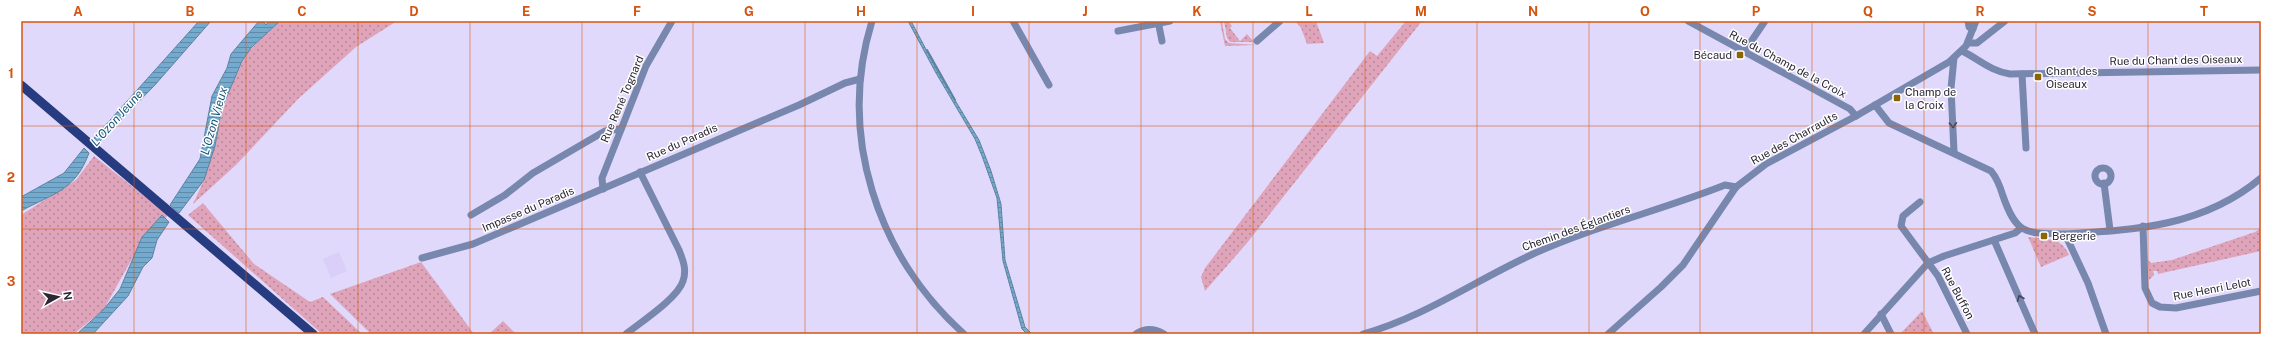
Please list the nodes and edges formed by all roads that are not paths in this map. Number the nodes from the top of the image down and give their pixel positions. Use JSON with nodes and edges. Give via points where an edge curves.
{"nodes":[{"id":1,"x":672,"y":21,"type":"edge"},
{"id":2,"x":872,"y":21,"type":"edge"},
{"id":3,"x":1013,"y":21,"type":"edge"},
{"id":4,"x":1170,"y":21,"type":"edge"},
{"id":5,"x":1280,"y":21,"type":"edge"},
{"id":6,"x":1688,"y":21,"type":"edge"},
{"id":7,"x":1765,"y":21,"type":"edge"},
{"id":8,"x":1968,"y":21,"type":"edge"},
{"id":9,"x":1976,"y":21,"type":"edge"},
{"id":10,"x":2005,"y":21,"type":"edge"},
{"id":11,"x":1158,"y":22,"type":"edge"},
{"id":12,"x":1973,"y":29,"type":"junction"},
{"id":13,"x":1118,"y":31,"type":"dead end"},
{"id":14,"x":1257,"y":40,"type":"dead end"},
{"id":15,"x":1162,"y":41,"type":"dead end"},
{"id":16,"x":1970,"y":44,"type":"junction"},
{"id":17,"x":1962,"y":51,"type":"junction"},
{"id":18,"x":1744,"y":52,"type":"junction"},
{"id":19,"x":1954,"y":58,"type":"junction"},
{"id":20,"x":1976,"y":58,"type":"junction"},
{"id":21,"x":2261,"y":70,"type":"edge"},
{"id":22,"x":2022,"y":74,"type":"junction"},
{"id":23,"x":860,"y":79,"type":"junction"},
{"id":24,"x":1049,"y":84,"type":"dead end"},
{"id":25,"x":21,"y":85,"type":"edge"},
{"id":26,"x":1875,"y":105,"type":"junction"},
{"id":27,"x":1856,"y":116,"type":"junction"},
{"id":28,"x":621,"y":129,"type":"junction"},
{"id":29,"x":2026,"y":148,"type":"dead end"},
{"id":30,"x":1954,"y":152,"type":"junction"},
{"id":31,"x":640,"y":172,"type":"junction"},
{"id":32,"x":2261,"y":178,"type":"edge"},
{"id":33,"x":2104,"y":183,"type":"dead end"},
{"id":34,"x":1736,"y":187,"type":"junction"},
{"id":35,"x":602,"y":189,"type":"junction"},
{"id":36,"x":1920,"y":202,"type":"dead end"},
{"id":37,"x":471,"y":215,"type":"dead end"},
{"id":38,"x":2143,"y":226,"type":"junction"},
{"id":39,"x":2021,"y":228,"type":"junction"},
{"id":40,"x":2110,"y":230,"type":"junction"},
{"id":41,"x":2065,"y":234,"type":"junction"},
{"id":42,"x":1994,"y":240,"type":"junction"},
{"id":43,"x":422,"y":258,"type":"dead end"},
{"id":44,"x":1928,"y":264,"type":"junction"},
{"id":45,"x":2261,"y":291,"type":"edge"},
{"id":46,"x":1881,"y":314,"type":"junction"},
{"id":47,"x":313,"y":334,"type":"edge"},
{"id":48,"x":626,"y":334,"type":"edge"},
{"id":49,"x":964,"y":334,"type":"edge"},
{"id":50,"x":1136,"y":334,"type":"edge"},
{"id":51,"x":1164,"y":334,"type":"edge"},
{"id":52,"x":1363,"y":334,"type":"edge"},
{"id":53,"x":1608,"y":334,"type":"edge"},
{"id":54,"x":1864,"y":334,"type":"edge"},
{"id":55,"x":1891,"y":334,"type":"edge"},
{"id":56,"x":1968,"y":334,"type":"edge"},
{"id":57,"x":2035,"y":334,"type":"edge"},
{"id":58,"x":2106,"y":334,"type":"edge"}],
"edges":[{"from":1,"to":28,"type":"street","name":"Rue René Tognard","via":[[646,66]]},
{"from":2,"to":23,"type":"street"},
{"from":3,"to":24,"type":"street"},
{"from":4,"to":11,"type":"street"},
{"from":5,"to":14,"type":"street"},
{"from":6,"to":18,"type":"street","name":"Rue du Champ de la Croix"},
{"from":7,"to":18,"type":"street"},
{"from":8,"to":12,"type":"street","via":[[1969,27]]},
{"from":9,"to":12,"type":"street","name":"Rue des Charraults"},
{"from":10,"to":16,"type":"street","via":[[1977,43]]},
{"from":11,"to":13,"type":"street"},
{"from":11,"to":15,"type":"street"},
{"from":12,"to":16,"type":"street","name":"Rue des Charraults"},
{"from":16,"to":17,"type":"street","name":"Rue des Charraults"},
{"from":16,"to":20,"type":"street"},
{"from":17,"to":19,"type":"street","name":"Rue des Charraults"},
{"from":17,"to":20,"type":"street","name":"Rue du Chant des Oiseaux"},
{"from":18,"to":27,"type":"street","name":"Rue du Champ de la Croix","via":[[1850,109]]},
{"from":19,"to":26,"type":"street","name":"Rue des Charraults"},
{"from":19,"to":30,"type":"street","one_way":true,"via":[[1951,88]]},
{"from":20,"to":22,"type":"street","name":"Rue du Chant des Oiseaux","via":[[1995,71]]},
{"from":21,"to":22,"type":"street","name":"Rue du Chant des Oiseaux"},
{"from":22,"to":29,"type":"street"},
{"from":23,"to":31,"type":"street","name":"Rue du Paradis","via":[[845,83]]},
{"from":23,"to":49,"type":"street","via":[[861,141],[878,211],[900,258],[919,286]]},
{"from":25,"to":47,"type":"main road"},
{"from":26,"to":27,"type":"street","name":"Rue des Charraults"},
{"from":26,"to":30,"type":"street","via":[[1889,123]]},
{"from":27,"to":34,"type":"street","name":"Rue des Charraults","via":[[1766,164]]},
{"from":28,"to":35,"type":"street","name":"Rue René Tognard","via":[[602,178]]},
{"from":28,"to":37,"type":"street","via":[[605,131],[533,173],[505,195]]},
{"from":30,"to":39,"type":"street","via":[[1985,167],[1995,176],[2009,213]]},
{"from":31,"to":35,"type":"street","name":"Impasse du Paradis"},
{"from":31,"to":48,"type":"street","name":"Rue du Paradis","via":[[679,250],[684,275],[683,282],[675,292]]},
{"from":32,"to":38,"type":"street","via":[[2226,203],[2198,216]]},
{"from":33,"to":40,"type":"street"},
{"from":34,"to":52,"type":"street","name":"Chemin des Églantiers","via":[[1725,185],[1689,200],[1562,242],[1517,262],[1409,318]]},
{"from":34,"to":53,"type":"street","name":"Rue des Charraults","via":[[1683,265]]},
{"from":35,"to":43,"type":"street","name":"Impasse du Paradis","via":[[473,244]]},
{"from":36,"to":44,"type":"street","name":"Rue Buffon","via":[[1904,216],[1901,226]]},
{"from":38,"to":40,"type":"street"},
{"from":38,"to":45,"type":"street","name":"Rue Henri Lelot","via":[[2145,288],[2152,302],[2160,307],[2176,308]]},
{"from":39,"to":41,"type":"street","via":[[2039,233]]},
{"from":39,"to":42,"type":"street","via":[[2015,233]]},
{"from":40,"to":41,"type":"street"},
{"from":41,"to":58,"type":"street","via":[[2088,283]]},
{"from":42,"to":44,"type":"street","via":[[1944,256]]},
{"from":57,"to":42,"type":"street","one_way":true},
{"from":44,"to":46,"type":"street"},
{"from":44,"to":56,"type":"street","name":"Rue Buffon","via":[[1938,276]]},
{"from":46,"to":54,"type":"street"},
{"from":46,"to":55,"type":"street"},
{"from":50,"to":51,"type":"street","via":[[1151,329]]}]}
